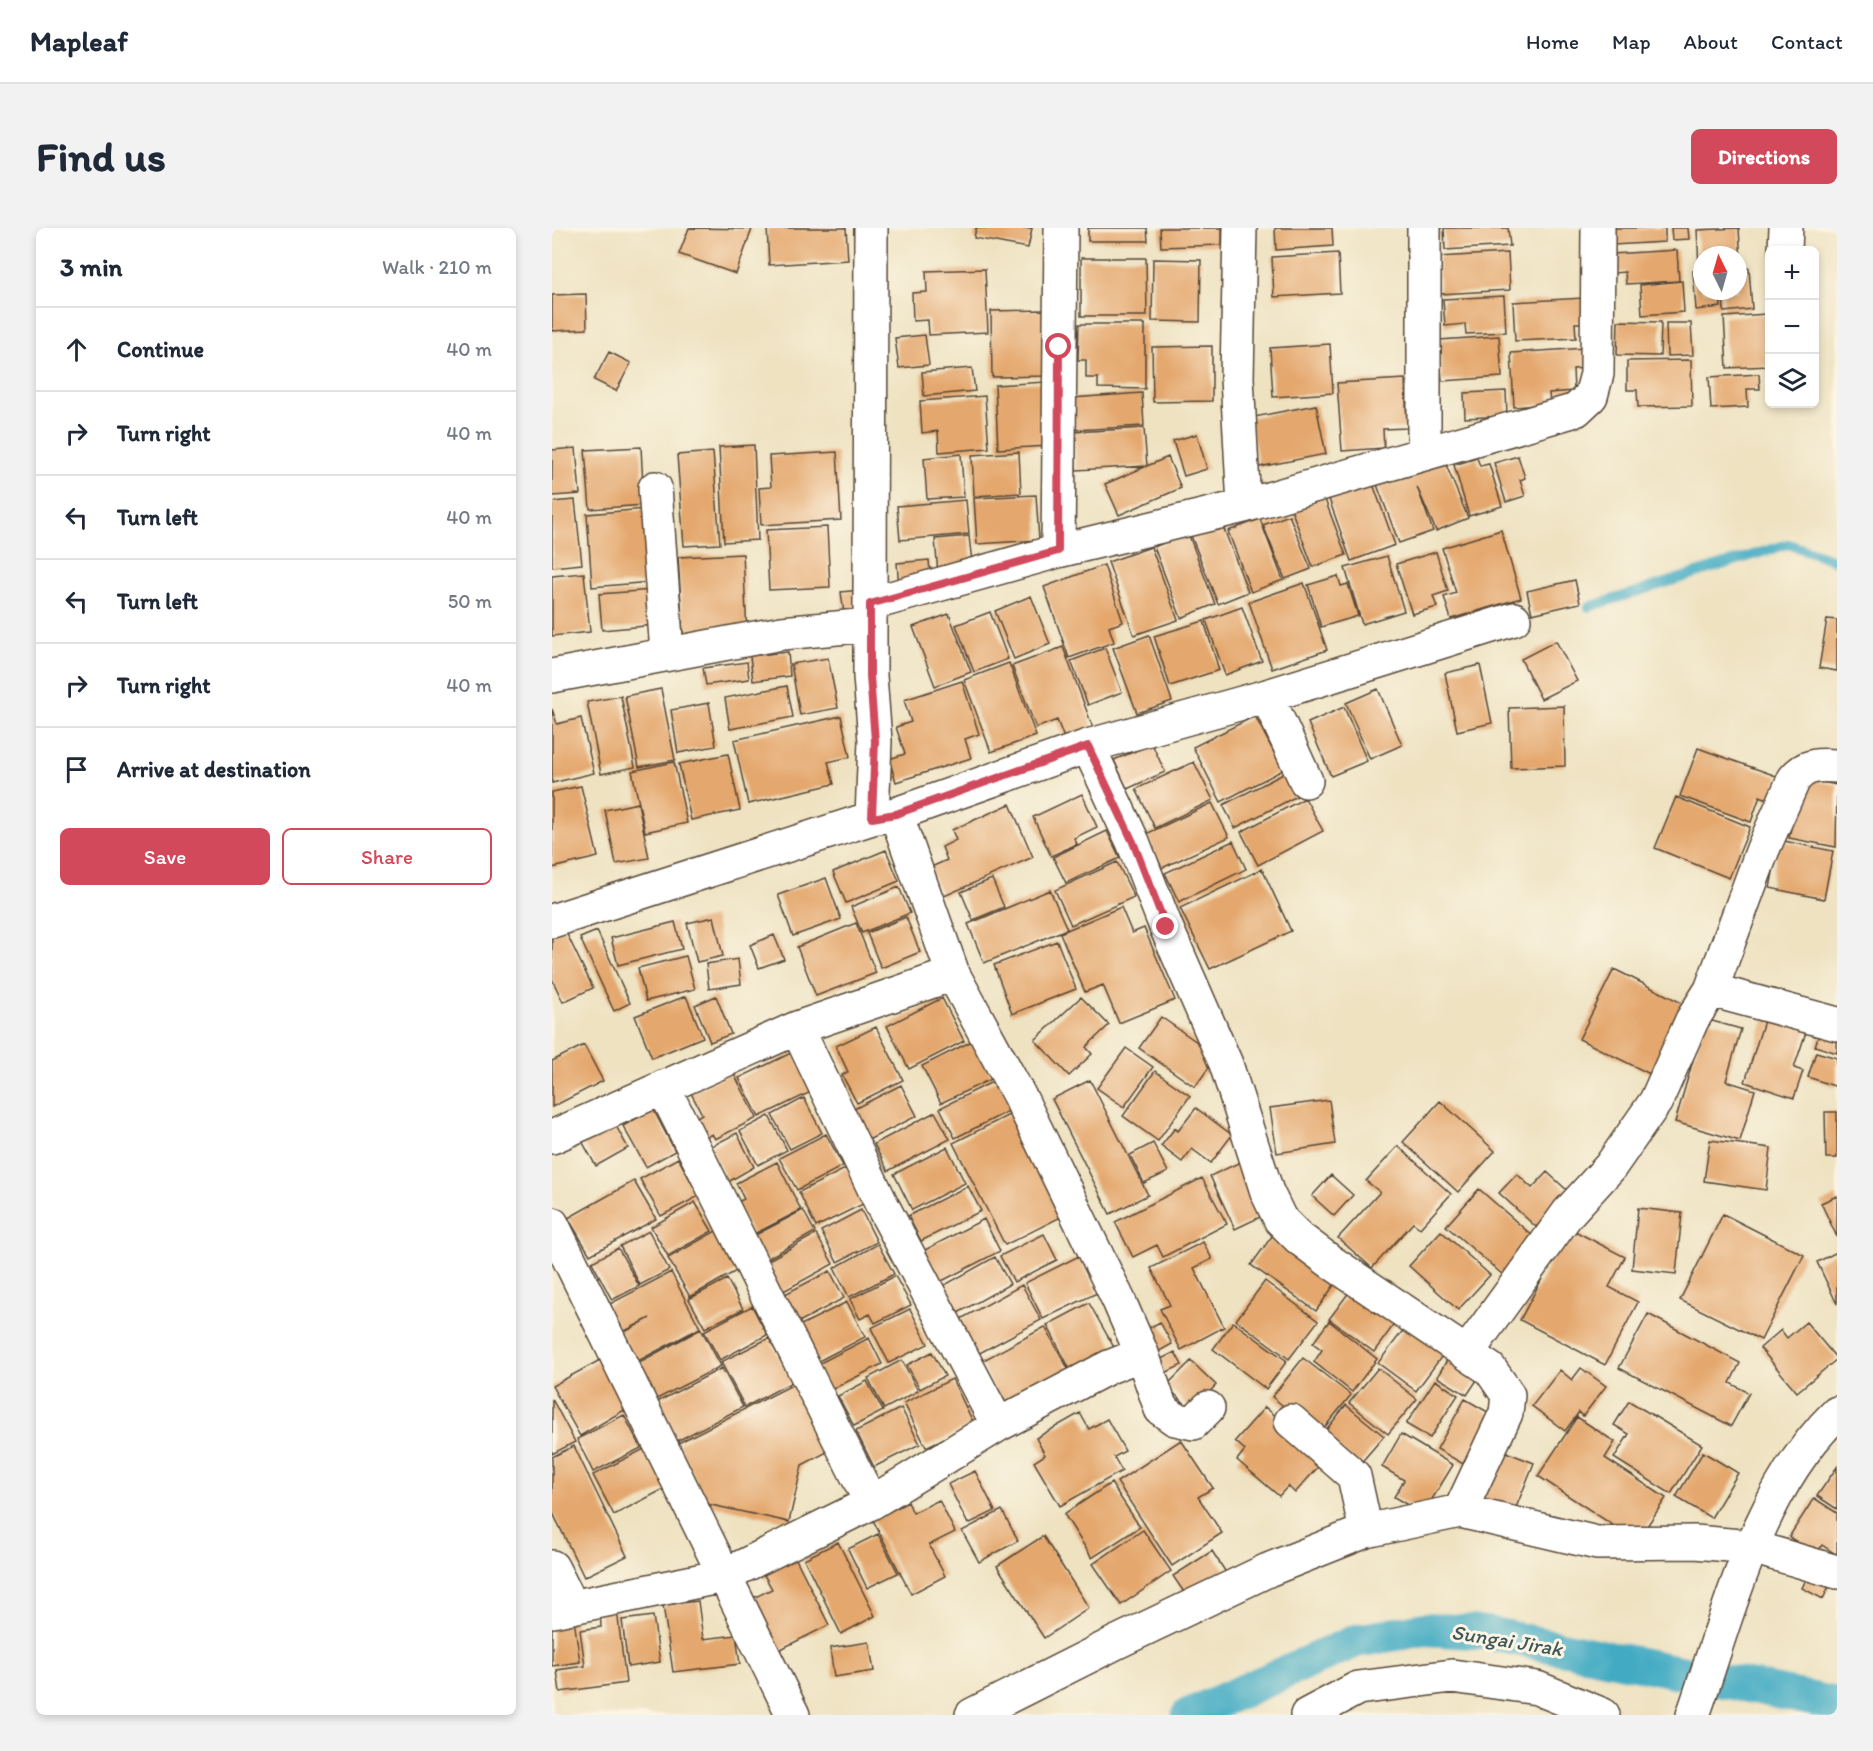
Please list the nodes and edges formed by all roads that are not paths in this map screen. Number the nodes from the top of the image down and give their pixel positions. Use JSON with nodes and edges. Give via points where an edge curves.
{"nodes":[{"id":1,"x":871,"y":228,"type":"edge"},
{"id":2,"x":1061,"y":228,"type":"edge"},
{"id":3,"x":1240,"y":228,"type":"edge"},
{"id":4,"x":1424,"y":228,"type":"edge"},
{"id":5,"x":1598,"y":228,"type":"edge"},
{"id":6,"x":1786,"y":228,"type":"edge"},
{"id":7,"x":1785,"y":246,"type":"edge"},
{"id":8,"x":1424,"y":454,"type":"junction"},
{"id":9,"x":655,"y":488,"type":"dead end"},
{"id":10,"x":1244,"y":506,"type":"junction"},
{"id":11,"x":1058,"y":551,"type":"junction"},
{"id":12,"x":870,"y":615,"type":"junction"},
{"id":13,"x":1514,"y":619,"type":"dead end"},
{"id":14,"x":667,"y":653,"type":"junction"},
{"id":15,"x":552,"y":675,"type":"edge"},
{"id":16,"x":1267,"y":696,"type":"junction"},
{"id":17,"x":1088,"y":746,"type":"junction"},
{"id":18,"x":1837,"y":766,"type":"edge"},
{"id":19,"x":1306,"y":781,"type":"dead end"},
{"id":20,"x":884,"y":816,"type":"junction"},
{"id":21,"x":552,"y":921,"type":"edge"},
{"id":22,"x":953,"y":974,"type":"junction"},
{"id":23,"x":1711,"y":990,"type":"junction"},
{"id":24,"x":1837,"y":1024,"type":"edge"},
{"id":25,"x":797,"y":1028,"type":"junction"},
{"id":26,"x":663,"y":1087,"type":"junction"},
{"id":27,"x":552,"y":1137,"type":"edge"},
{"id":28,"x":552,"y":1224,"type":"edge"},
{"id":29,"x":1467,"y":1353,"type":"junction"},
{"id":30,"x":1142,"y":1354,"type":"junction"},
{"id":31,"x":1208,"y":1407,"type":"dead end"},
{"id":32,"x":1837,"y":1413,"type":"edge"},
{"id":33,"x":1291,"y":1421,"type":"dead end"},
{"id":34,"x":998,"y":1425,"type":"junction"},
{"id":35,"x":871,"y":1503,"type":"junction"},
{"id":36,"x":1460,"y":1511,"type":"junction"},
{"id":37,"x":1366,"y":1532,"type":"junction"},
{"id":38,"x":1748,"y":1560,"type":"junction"},
{"id":39,"x":552,"y":1567,"type":"edge"},
{"id":40,"x":1837,"y":1572,"type":"edge"},
{"id":41,"x":723,"y":1576,"type":"junction"},
{"id":42,"x":562,"y":1608,"type":"edge"},
{"id":43,"x":794,"y":1715,"type":"edge"},
{"id":44,"x":972,"y":1715,"type":"edge"},
{"id":45,"x":1307,"y":1715,"type":"edge"},
{"id":46,"x":1603,"y":1715,"type":"edge"},
{"id":47,"x":1693,"y":1715,"type":"edge"}],
"edges":[{"from":1,"to":12,"type":"street"},
{"from":2,"to":11,"type":"street"},
{"from":3,"to":10,"type":"street","via":[[1237,378]]},
{"from":4,"to":8,"type":"street"},
{"from":5,"to":8,"type":"street","via":[[1597,374],[1591,396],[1576,410]]},
{"from":6,"to":7,"type":"street"},
{"from":8,"to":10,"type":"street"},
{"from":9,"to":14,"type":"street"},
{"from":10,"to":11,"type":"street"},
{"from":11,"to":12,"type":"street"},
{"from":12,"to":14,"type":"street"},
{"from":12,"to":20,"type":"street","via":[[875,741]]},
{"from":13,"to":16,"type":"street"},
{"from":14,"to":15,"type":"street"},
{"from":16,"to":17,"type":"street"},
{"from":16,"to":19,"type":"street"},
{"from":17,"to":20,"type":"street"},
{"from":17,"to":29,"type":"street","via":[[1133,842],[1226,1064],[1267,1192],[1280,1219],[1331,1262]]},
{"from":18,"to":23,"type":"street","via":[[1814,765],[1801,770],[1794,779],[1763,849]]},
{"from":20,"to":21,"type":"street"},
{"from":20,"to":22,"type":"street"},
{"from":22,"to":25,"type":"street"},
{"from":22,"to":30,"type":"street","via":[[1022,1101]]},
{"from":23,"to":24,"type":"street"},
{"from":23,"to":29,"type":"street","via":[[1692,1020],[1656,1101],[1610,1167],[1568,1213]]},
{"from":25,"to":26,"type":"street"},
{"from":25,"to":34,"type":"street","via":[[882,1205]]},
{"from":26,"to":27,"type":"street"},
{"from":26,"to":35,"type":"street"},
{"from":28,"to":41,"type":"street"},
{"from":29,"to":36,"type":"street","via":[[1490,1369],[1508,1395],[1506,1413]]},
{"from":30,"to":31,"type":"street","via":[[1161,1409],[1175,1419],[1193,1423]]},
{"from":30,"to":34,"type":"street"},
{"from":32,"to":38,"type":"street","via":[[1805,1447],[1785,1477]]},
{"from":33,"to":37,"type":"street","via":[[1354,1476]]},
{"from":34,"to":35,"type":"street"},
{"from":35,"to":41,"type":"street"},
{"from":36,"to":37,"type":"street"},
{"from":36,"to":38,"type":"street","via":[[1597,1543],[1695,1542]]},
{"from":37,"to":44,"type":"street","via":[[1268,1570]]},
{"from":38,"to":40,"type":"street"},
{"from":38,"to":47,"type":"street"},
{"from":39,"to":42,"type":"street"},
{"from":41,"to":42,"type":"street"},
{"from":41,"to":43,"type":"street"},
{"from":45,"to":46,"type":"street","via":[[1358,1688],[1452,1676],[1537,1688]]}]}
